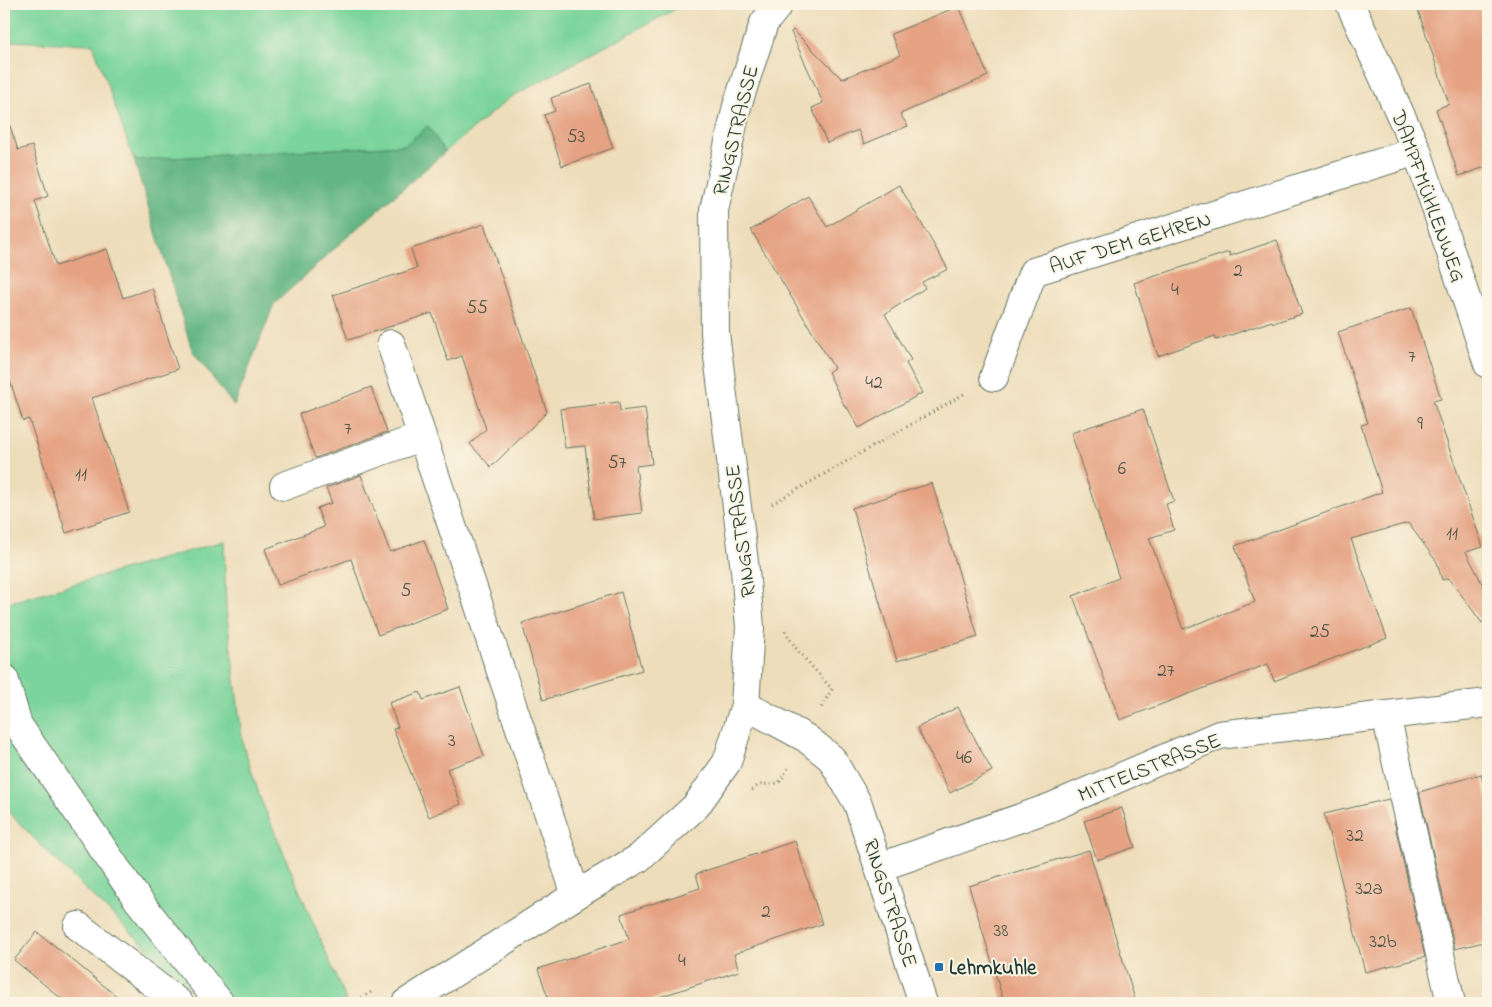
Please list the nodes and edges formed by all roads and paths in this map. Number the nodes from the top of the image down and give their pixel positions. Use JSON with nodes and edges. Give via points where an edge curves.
{"nodes":[{"id":1,"x":779,"y":4,"type":"edge"},
{"id":2,"x":1350,"y":4,"type":"edge"},
{"id":3,"x":1417,"y":151,"type":"junction"},
{"id":4,"x":391,"y":344,"type":"dead end"},
{"id":5,"x":1488,"y":364,"type":"edge"},
{"id":6,"x":994,"y":377,"type":"joint"},
{"id":7,"x":421,"y":437,"type":"junction"},
{"id":8,"x":284,"y":486,"type":"dead end"},
{"id":9,"x":768,"y":506,"type":"dead end"},
{"id":10,"x":4,"y":678,"type":"edge"},
{"id":11,"x":1488,"y":703,"type":"edge"},
{"id":12,"x":745,"y":705,"type":"junction"},
{"id":13,"x":1386,"y":715,"type":"junction"},
{"id":14,"x":880,"y":867,"type":"junction"},
{"id":15,"x":576,"y":895,"type":"junction"},
{"id":16,"x":78,"y":926,"type":"dead end"},
{"id":17,"x":378,"y":988,"type":"dead end"},
{"id":18,"x":435,"y":995,"type":"edge"},
{"id":19,"x":179,"y":1003,"type":"edge"},
{"id":20,"x":220,"y":1003,"type":"edge"},
{"id":21,"x":353,"y":1003,"type":"edge"},
{"id":22,"x":406,"y":1003,"type":"edge"},
{"id":23,"x":923,"y":1003,"type":"edge"},
{"id":24,"x":1451,"y":1003,"type":"edge"}],
"edges":[{"from":1,"to":12,"type":"street","name":"RINGSTRASSE","via":[[764,23],[737,106],[714,210],[716,333],[750,627]]},
{"from":2,"to":3,"type":"street","name":"DAMPFMÜHLENWEG"},
{"from":3,"to":5,"type":"street","name":"DAMPFMÜHLENWEG"},
{"from":3,"to":6,"type":"street","name":"AUF DEM GEHREN","via":[[1033,272]]},
{"from":4,"to":7,"type":"street"},
{"from":6,"to":9,"type":"path"},
{"from":7,"to":8,"type":"street"},
{"from":7,"to":15,"type":"street"},
{"from":10,"to":20,"type":"street","via":[[18,724],[138,900]]},
{"from":11,"to":13,"type":"street","name":"MITTELSTRASSE"},
{"from":12,"to":14,"type":"street","name":"RINGSTRASSE","via":[[806,738],[831,758],[858,804]]},
{"from":12,"to":15,"type":"street","via":[[727,762],[696,806],[639,858]]},
{"from":13,"to":14,"type":"street","name":"MITTELSTRASSE","via":[[1219,735],[1049,808]]},
{"from":13,"to":24,"type":"street"},
{"from":14,"to":23,"type":"street","name":"RINGSTRASSE"},
{"from":15,"to":18,"type":"street"},
{"from":16,"to":19,"type":"street"},
{"from":17,"to":21,"type":"path"},
{"from":18,"to":22,"type":"street"}]}
